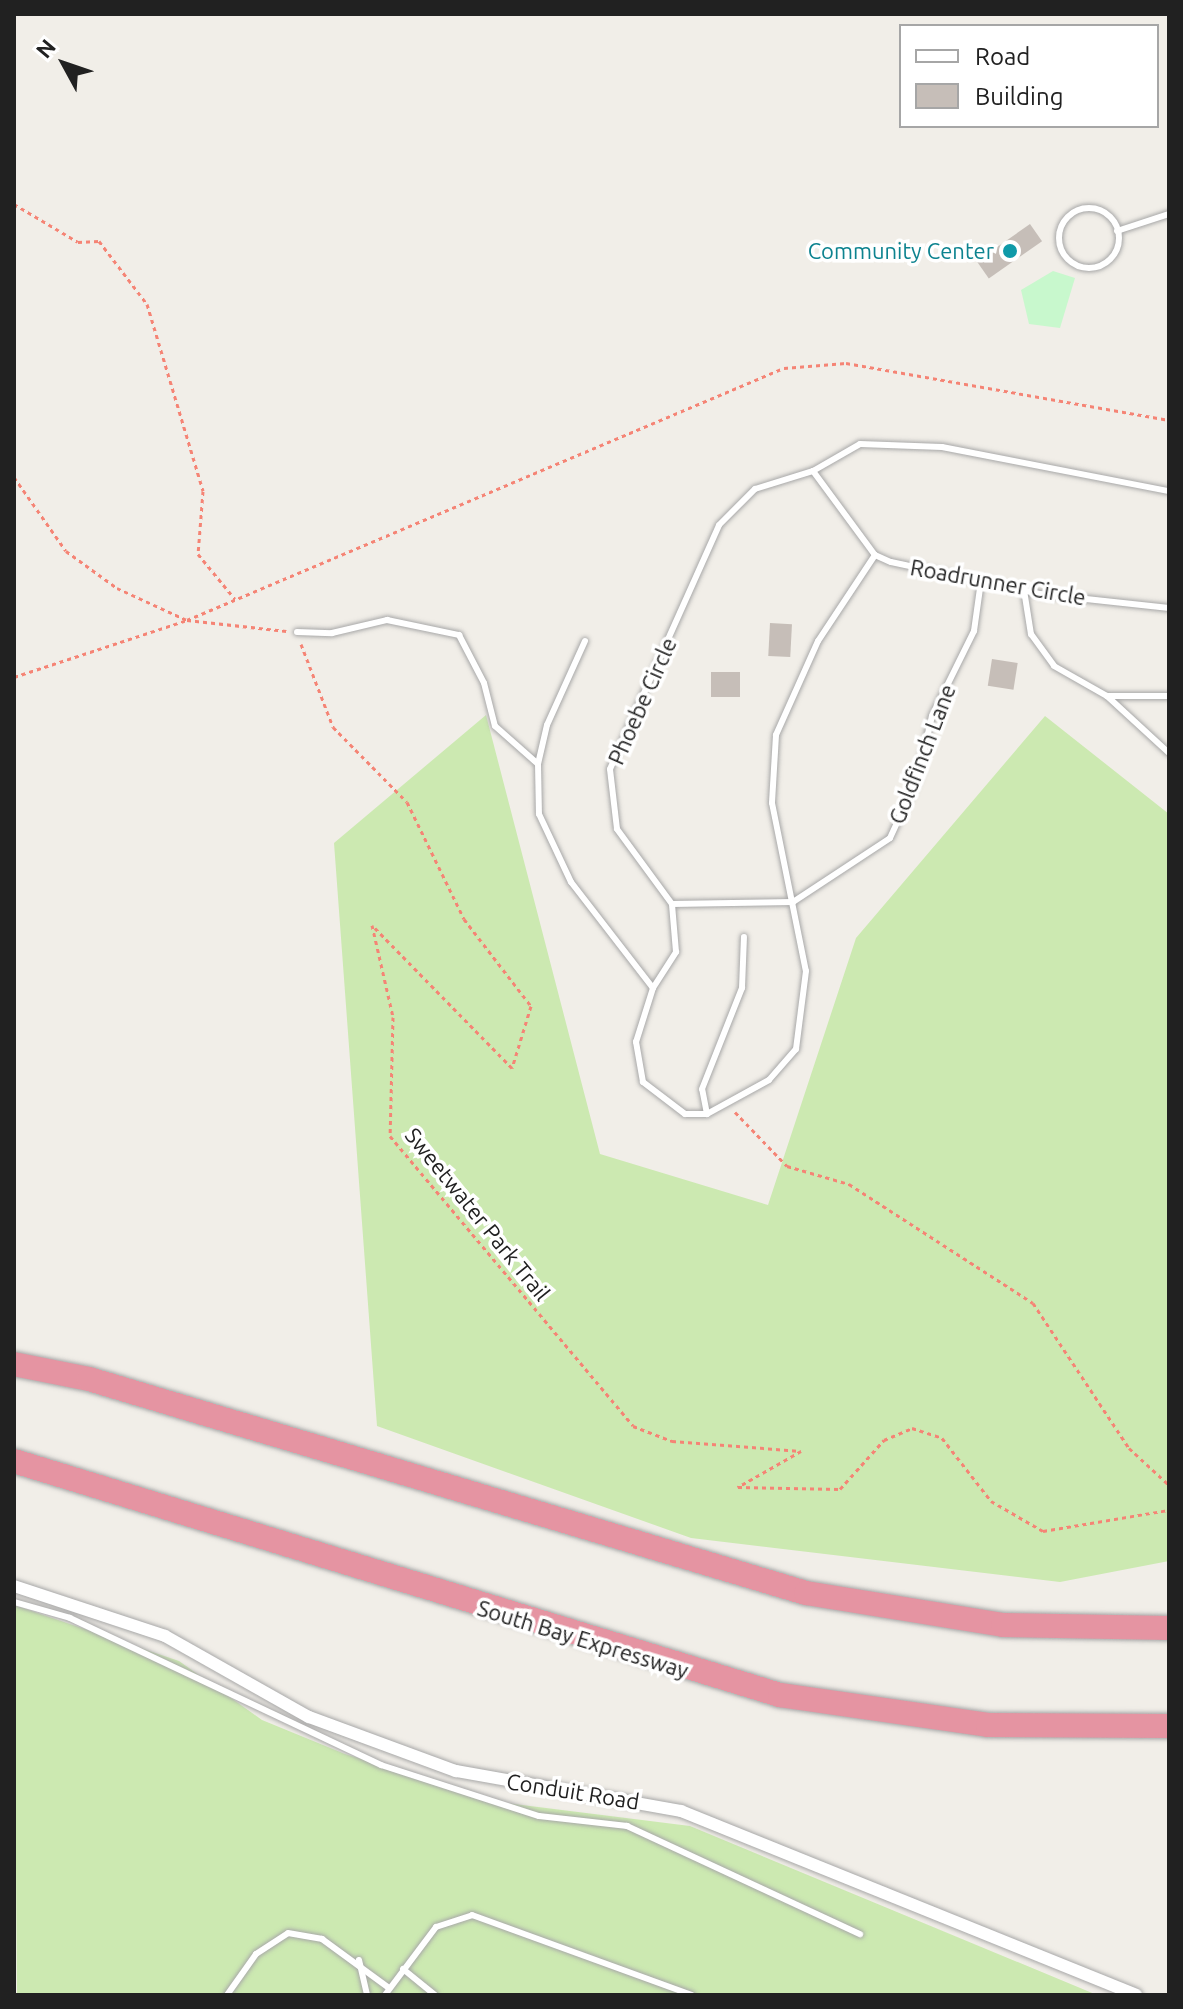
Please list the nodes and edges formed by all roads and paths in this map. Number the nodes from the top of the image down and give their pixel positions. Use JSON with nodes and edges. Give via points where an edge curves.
{"nodes":[{"id":1,"x":14,"y":204,"type":"edge"},
{"id":2,"x":1169,"y":214,"type":"edge"},
{"id":3,"x":1117,"y":231,"type":"junction"},
{"id":4,"x":1169,"y":420,"type":"edge"},
{"id":5,"x":813,"y":471,"type":"junction"},
{"id":6,"x":14,"y":477,"type":"edge"},
{"id":7,"x":1169,"y":491,"type":"edge"},
{"id":8,"x":875,"y":555,"type":"junction"},
{"id":9,"x":981,"y":581,"type":"junction"},
{"id":10,"x":1024,"y":590,"type":"junction"},
{"id":11,"x":235,"y":599,"type":"junction"},
{"id":12,"x":1169,"y":608,"type":"edge"},
{"id":13,"x":187,"y":620,"type":"junction"},
{"id":14,"x":297,"y":632,"type":"junction"},
{"id":15,"x":585,"y":641,"type":"dead end"},
{"id":16,"x":14,"y":677,"type":"edge"},
{"id":17,"x":1107,"y":696,"type":"junction"},
{"id":18,"x":1169,"y":696,"type":"edge"},
{"id":19,"x":1169,"y":753,"type":"edge"},
{"id":20,"x":538,"y":764,"type":"junction"},
{"id":21,"x":793,"y":902,"type":"junction"},
{"id":22,"x":672,"y":904,"type":"junction"},
{"id":23,"x":744,"y":937,"type":"dead end"},
{"id":24,"x":653,"y":988,"type":"junction"},
{"id":25,"x":728,"y":1104,"type":"junction"},
{"id":26,"x":707,"y":1114,"type":"junction"},
{"id":27,"x":14,"y":1364,"type":"edge"},
{"id":28,"x":14,"y":1461,"type":"edge"},
{"id":29,"x":1169,"y":1485,"type":"edge"},
{"id":30,"x":1169,"y":1510,"type":"edge"},
{"id":31,"x":14,"y":1586,"type":"edge"},
{"id":32,"x":14,"y":1602,"type":"edge"},
{"id":33,"x":1169,"y":1628,"type":"edge"},
{"id":34,"x":1169,"y":1726,"type":"edge"},
{"id":35,"x":860,"y":1934,"type":"dead end"},
{"id":36,"x":359,"y":1960,"type":"junction"},
{"id":37,"x":403,"y":1969,"type":"junction"},
{"id":38,"x":389,"y":1988,"type":"junction"},
{"id":39,"x":227,"y":1995,"type":"edge"},
{"id":40,"x":367,"y":1995,"type":"edge"},
{"id":41,"x":385,"y":1995,"type":"edge"},
{"id":42,"x":435,"y":1995,"type":"edge"},
{"id":43,"x":692,"y":1995,"type":"edge"},
{"id":44,"x":1136,"y":1995,"type":"edge"}],
"edges":[{"from":1,"to":11,"type":"path","via":[[78,242],[99,241],[147,304],[203,491],[198,554]]},
{"from":2,"to":3,"type":"lane"},
{"from":3,"to":3,"type":"lane","via":[[1106,214],[1088,208],[1063,223],[1059,242],[1075,265],[1094,268],[1111,258]]},
{"from":4,"to":11,"type":"path","via":[[846,363],[784,368]]},
{"from":5,"to":7,"type":"lane","name":"Phoebe Circle","via":[[860,444],[942,447]]},
{"from":5,"to":8,"type":"lane"},
{"from":5,"to":22,"type":"lane","name":"Phoebe Circle","via":[[755,489],[719,525],[610,769],[617,829]]},
{"from":6,"to":13,"type":"path","via":[[66,551],[117,588]]},
{"from":8,"to":9,"type":"lane","name":"Roadrunner Circle"},
{"from":8,"to":21,"type":"lane","via":[[818,641],[776,735],[772,803]]},
{"from":9,"to":10,"type":"lane","name":"Roadrunner Circle"},
{"from":9,"to":21,"type":"lane","name":"Goldfinch Lane","via":[[974,631],[932,716],[918,777],[890,838]]},
{"from":10,"to":12,"type":"lane","name":"Roadrunner Circle"},
{"from":10,"to":17,"type":"lane","via":[[1031,634],[1054,666]]},
{"from":11,"to":13,"type":"path"},
{"from":13,"to":14,"type":"path"},
{"from":13,"to":16,"type":"path"},
{"from":14,"to":20,"type":"lane","via":[[332,633],[387,620],[459,635],[484,683],[495,726]]},
{"from":14,"to":30,"type":"path","name":"Sweetwater Park Trail","via":[[333,727],[407,802],[464,919],[531,1006],[512,1068],[372,925],[393,1017],[390,1136],[633,1426],[672,1441],[801,1451],[738,1487],[840,1489],[884,1440],[912,1428],[942,1438],[991,1501],[1043,1531]]},
{"from":15,"to":20,"type":"lane","via":[[553,705]]},
{"from":17,"to":18,"type":"lane"},
{"from":17,"to":19,"type":"lane"},
{"from":20,"to":24,"type":"lane","via":[[543,829],[571,882]]},
{"from":21,"to":22,"type":"lane"},
{"from":21,"to":25,"type":"lane","via":[[806,971],[796,1049],[769,1080]]},
{"from":22,"to":24,"type":"lane","via":[[676,952]]},
{"from":23,"to":26,"type":"lane","via":[[742,988],[702,1089]]},
{"from":24,"to":26,"type":"lane","via":[[636,1042],[643,1082],[685,1114]]},
{"from":25,"to":26,"type":"lane"},
{"from":25,"to":29,"type":"path","via":[[787,1166],[849,1184],[1033,1303],[1112,1426]]},
{"from":27,"to":33,"type":"highway","via":[[89,1379],[806,1593],[1003,1625]]},
{"from":28,"to":34,"type":"highway","name":"South Bay Expressway","via":[[780,1695],[988,1725]]},
{"from":31,"to":44,"type":"street","name":"Conduit Road","via":[[165,1636],[309,1717],[456,1771],[681,1811]]},
{"from":32,"to":35,"type":"lane","via":[[70,1618],[381,1765],[539,1816],[627,1826]]},
{"from":36,"to":38,"type":"lane"},
{"from":36,"to":39,"type":"lane","via":[[322,1939],[288,1933],[256,1954]]},
{"from":36,"to":40,"type":"lane"},
{"from":37,"to":38,"type":"lane"},
{"from":37,"to":42,"type":"lane"},
{"from":37,"to":43,"type":"lane","via":[[436,1927],[472,1915]]},
{"from":38,"to":41,"type":"lane"}]}
